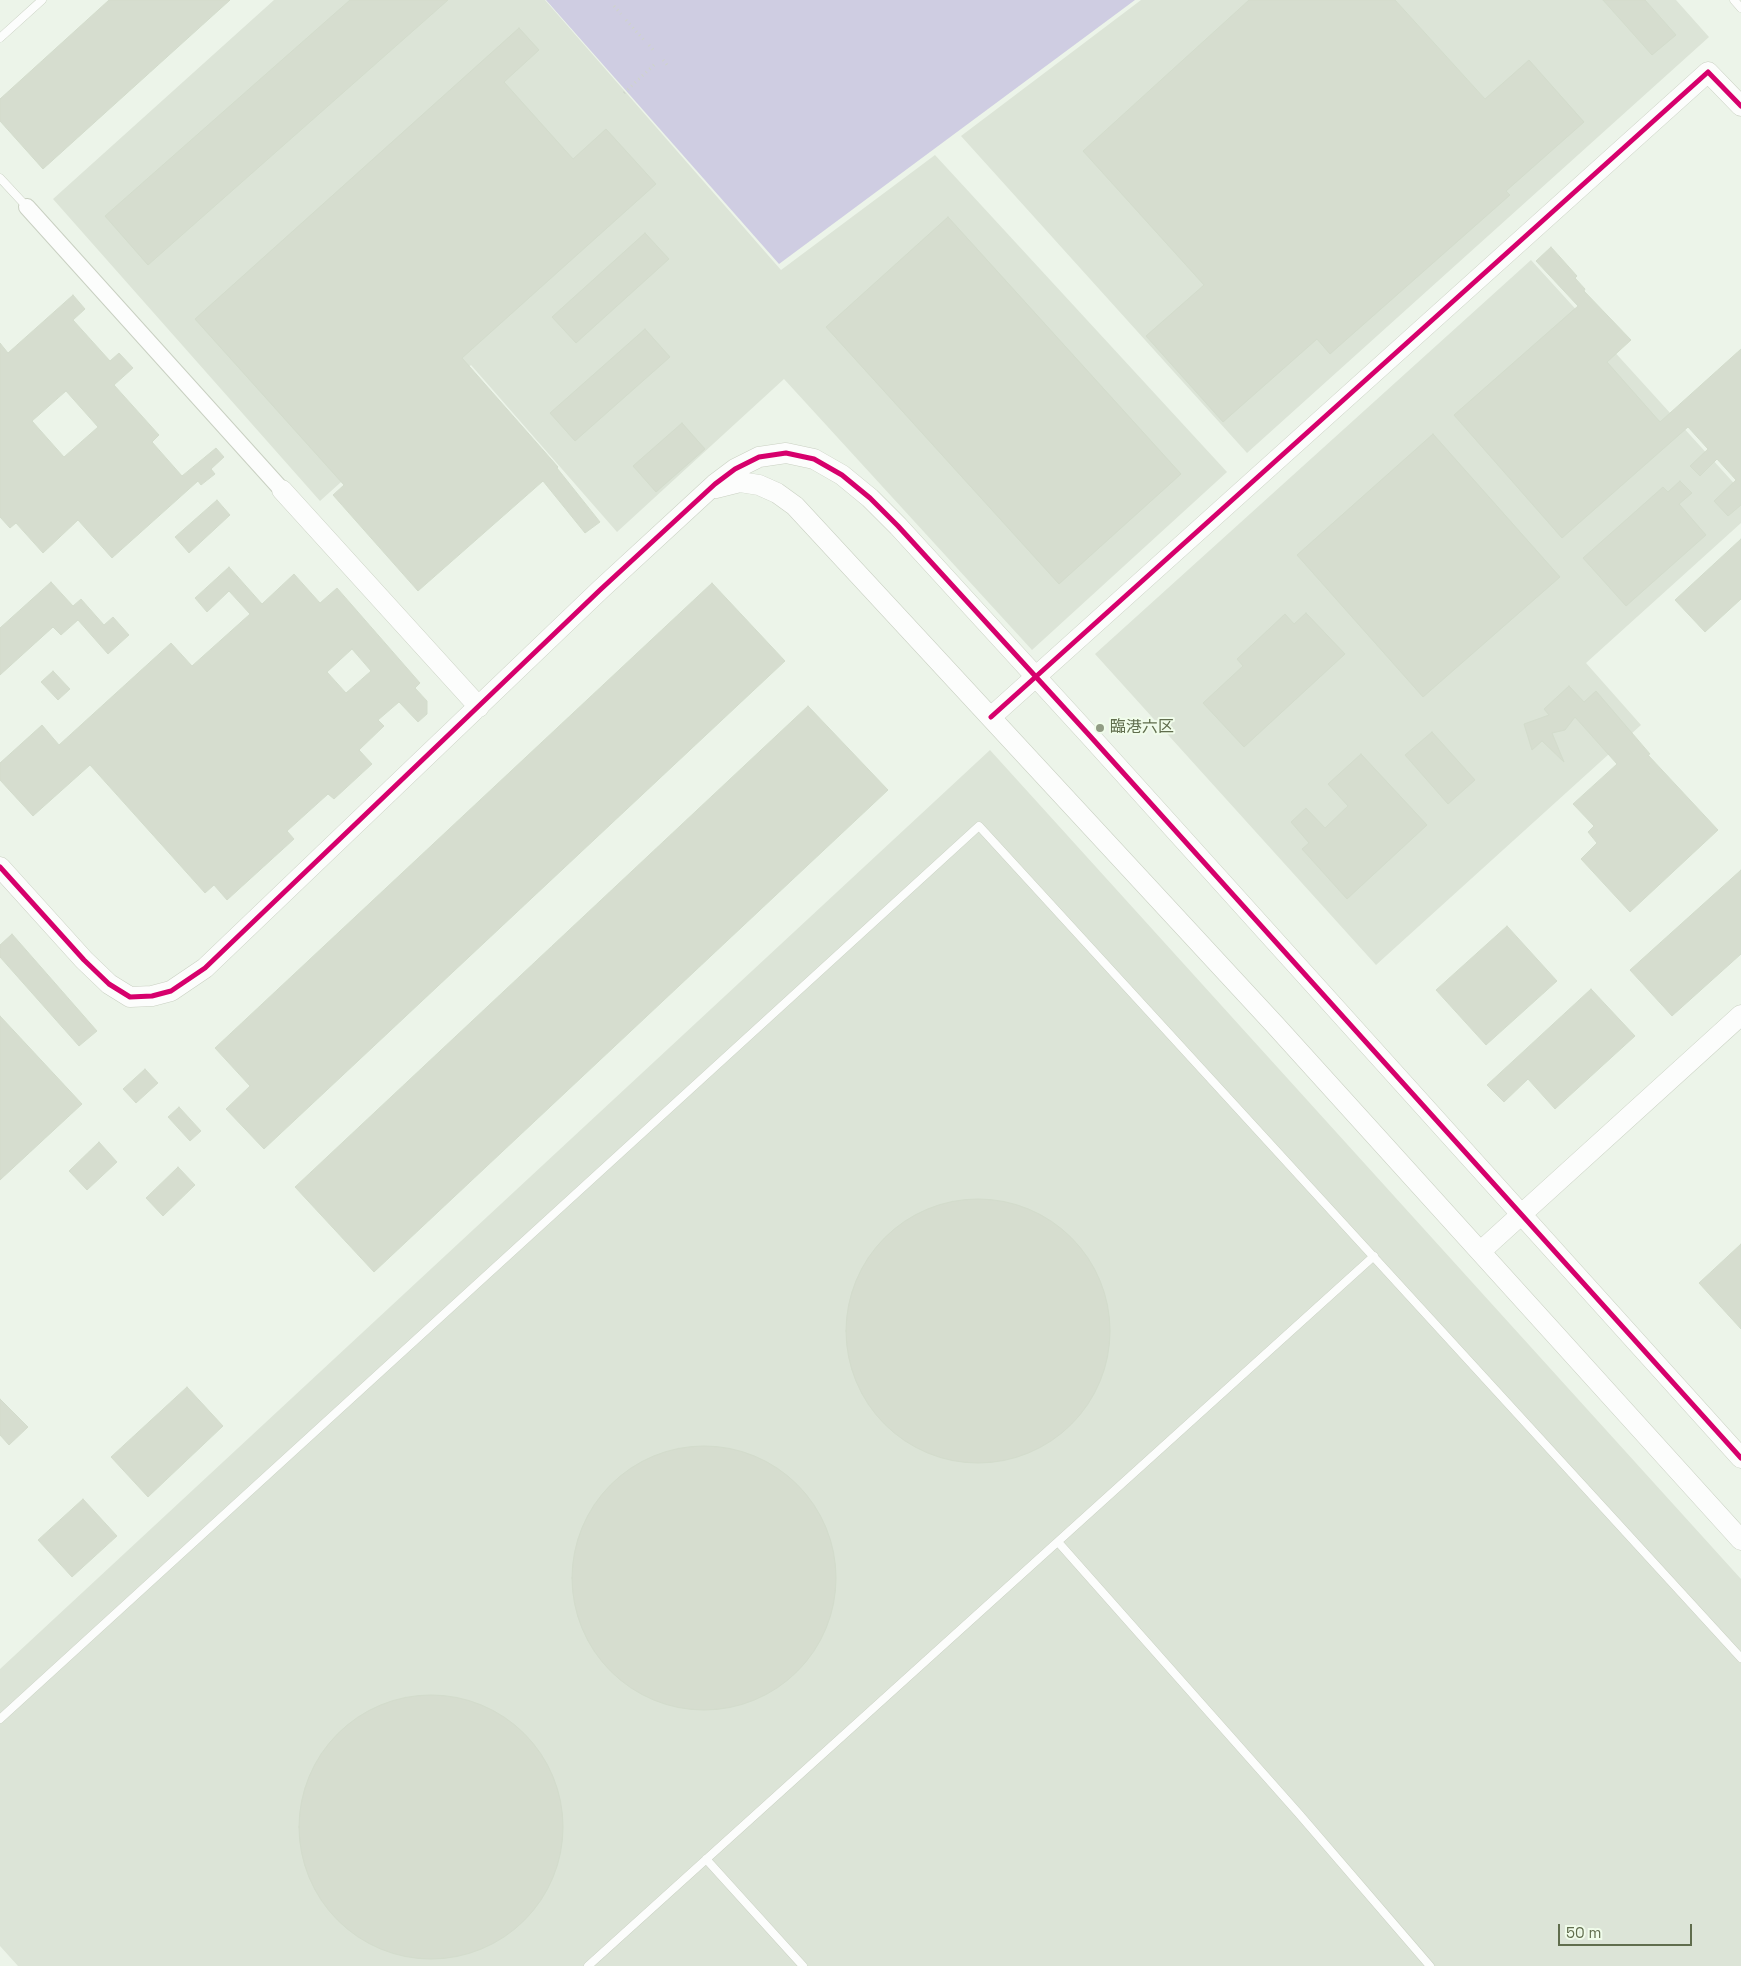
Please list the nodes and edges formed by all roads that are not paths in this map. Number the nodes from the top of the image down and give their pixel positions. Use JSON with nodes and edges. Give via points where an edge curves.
{"nodes":[{"id":1,"x":42,"y":0,"type":"edge"},
{"id":2,"x":1734,"y":0,"type":"edge"},
{"id":3,"x":1741,"y":8,"type":"edge"},
{"id":4,"x":0,"y":38,"type":"edge"},
{"id":5,"x":1741,"y":106,"type":"edge"},
{"id":6,"x":0,"y":178,"type":"edge"},
{"id":7,"x":27,"y":207,"type":"joint"},
{"id":8,"x":282,"y":490,"type":"joint"},
{"id":9,"x":706,"y":492,"type":"junction"},
{"id":10,"x":1035,"y":678,"type":"junction"},
{"id":11,"x":479,"y":707,"type":"junction"},
{"id":12,"x":991,"y":718,"type":"junction"},
{"id":13,"x":0,"y":867,"type":"edge"},
{"id":14,"x":1741,"y":1015,"type":"edge"},
{"id":15,"x":1522,"y":1215,"type":"junction"},
{"id":16,"x":1481,"y":1250,"type":"junction"},
{"id":17,"x":1374,"y":1256,"type":"junction"},
{"id":18,"x":1741,"y":1458,"type":"edge"},
{"id":19,"x":1741,"y":1540,"type":"edge"},
{"id":20,"x":1058,"y":1542,"type":"junction"},
{"id":21,"x":1741,"y":1658,"type":"edge"},
{"id":22,"x":0,"y":1719,"type":"edge"},
{"id":23,"x":706,"y":1860,"type":"junction"},
{"id":24,"x":588,"y":1966,"type":"edge"},
{"id":25,"x":803,"y":1966,"type":"edge"},
{"id":26,"x":1430,"y":1966,"type":"edge"}],
"edges":[{"from":1,"to":4,"type":"lane"},
{"from":2,"to":3,"type":"lane"},
{"from":5,"to":10,"type":"street","via":[[1708,72]]},
{"from":6,"to":7,"type":"lane"},
{"from":7,"to":8,"type":"street"},
{"from":8,"to":11,"type":"street"},
{"from":9,"to":10,"type":"street","via":[[736,469],[759,457],[786,454],[814,459],[842,475],[870,498]]},
{"from":9,"to":11,"type":"street"},
{"from":9,"to":12,"type":"street","via":[[740,482],[777,492],[795,506]]},
{"from":10,"to":12,"type":"street"},
{"from":10,"to":15,"type":"street"},
{"from":11,"to":13,"type":"street","via":[[205,968],[171,991],[152,996],[130,996],[109,984]]},
{"from":12,"to":16,"type":"street"},
{"from":14,"to":15,"type":"street"},
{"from":15,"to":16,"type":"street"},
{"from":15,"to":18,"type":"street"},
{"from":16,"to":19,"type":"street"},
{"from":17,"to":20,"type":"lane"},
{"from":17,"to":21,"type":"lane"},
{"from":17,"to":22,"type":"lane","via":[[979,826]]},
{"from":20,"to":23,"type":"lane"},
{"from":20,"to":26,"type":"lane"},
{"from":23,"to":24,"type":"lane"},
{"from":23,"to":25,"type":"lane"}]}
